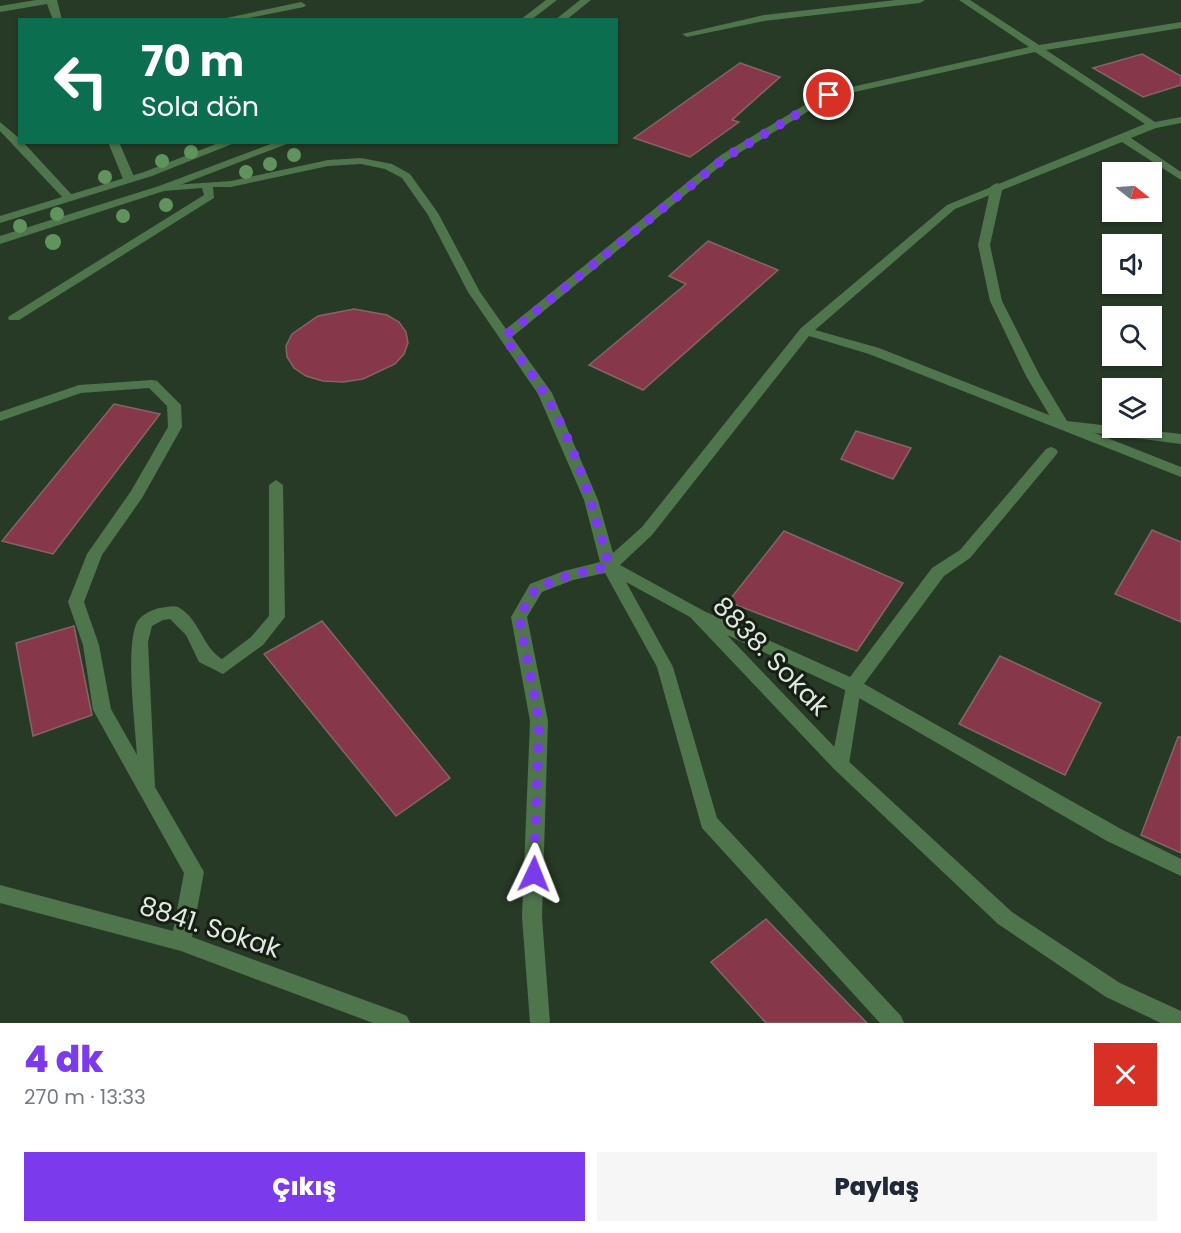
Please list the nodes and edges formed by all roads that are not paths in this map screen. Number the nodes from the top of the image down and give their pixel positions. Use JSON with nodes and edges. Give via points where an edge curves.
{"nodes":[{"id":1,"x":51,"y":0,"type":"edge"},
{"id":2,"x":552,"y":0,"type":"edge"},
{"id":3,"x":585,"y":0,"type":"edge"},
{"id":4,"x":920,"y":0,"type":"edge"},
{"id":5,"x":964,"y":0,"type":"edge"},
{"id":6,"x":301,"y":5,"type":"dead end"},
{"id":7,"x":0,"y":9,"type":"edge"},
{"id":8,"x":57,"y":18,"type":"edge"},
{"id":9,"x":232,"y":18,"type":"edge"},
{"id":10,"x":527,"y":18,"type":"edge"},
{"id":11,"x":562,"y":18,"type":"edge"},
{"id":12,"x":1181,"y":25,"type":"edge"},
{"id":13,"x":687,"y":34,"type":"dead end"},
{"id":14,"x":1038,"y":48,"type":"junction"},
{"id":15,"x":1181,"y":120,"type":"edge"},
{"id":16,"x":0,"y":125,"type":"edge"},
{"id":17,"x":1153,"y":125,"type":"junction"},
{"id":18,"x":1122,"y":137,"type":"junction"},
{"id":19,"x":114,"y":144,"type":"edge"},
{"id":20,"x":227,"y":144,"type":"edge"},
{"id":21,"x":282,"y":144,"type":"edge"},
{"id":22,"x":148,"y":174,"type":"junction"},
{"id":23,"x":1181,"y":177,"type":"edge"},
{"id":24,"x":129,"y":179,"type":"junction"},
{"id":25,"x":207,"y":184,"type":"junction"},
{"id":26,"x":997,"y":186,"type":"junction"},
{"id":27,"x":163,"y":188,"type":"junction"},
{"id":28,"x":68,"y":197,"type":"junction"},
{"id":29,"x":0,"y":220,"type":"edge"},
{"id":30,"x":0,"y":240,"type":"edge"},
{"id":31,"x":14,"y":317,"type":"dead end"},
{"id":32,"x":806,"y":332,"type":"junction"},
{"id":33,"x":504,"y":337,"type":"junction"},
{"id":34,"x":0,"y":417,"type":"edge"},
{"id":35,"x":1062,"y":425,"type":"junction"},
{"id":36,"x":1181,"y":438,"type":"edge"},
{"id":37,"x":1051,"y":452,"type":"dead end"},
{"id":38,"x":1181,"y":472,"type":"edge"},
{"id":39,"x":276,"y":485,"type":"dead end"},
{"id":40,"x":609,"y":566,"type":"junction"},
{"id":41,"x":696,"y":613,"type":"junction"},
{"id":42,"x":853,"y":686,"type":"junction"},
{"id":43,"x":840,"y":764,"type":"junction"},
{"id":44,"x":147,"y":790,"type":"junction"},
{"id":45,"x":1181,"y":868,"type":"edge"},
{"id":46,"x":0,"y":894,"type":"edge"},
{"id":47,"x":181,"y":942,"type":"junction"},
{"id":48,"x":1181,"y":1022,"type":"edge"},
{"id":49,"x":400,"y":1023,"type":"edge"},
{"id":50,"x":540,"y":1023,"type":"edge"},
{"id":51,"x":894,"y":1023,"type":"edge"}],
"edges":[{"from":1,"to":7,"type":"street"},
{"from":1,"to":8,"type":"street"},
{"from":2,"to":10,"type":"street"},
{"from":3,"to":11,"type":"street"},
{"from":4,"to":13,"type":"street","via":[[764,18]]},
{"from":5,"to":14,"type":"street"},
{"from":6,"to":9,"type":"street"},
{"from":12,"to":14,"type":"street"},
{"from":14,"to":17,"type":"street"},
{"from":14,"to":33,"type":"street","via":[[829,95],[726,157]]},
{"from":15,"to":17,"type":"street"},
{"from":16,"to":28,"type":"street"},
{"from":17,"to":18,"type":"street"},
{"from":18,"to":23,"type":"street"},
{"from":18,"to":26,"type":"street"},
{"from":19,"to":24,"type":"street"},
{"from":20,"to":22,"type":"street"},
{"from":21,"to":27,"type":"street"},
{"from":22,"to":24,"type":"street"},
{"from":22,"to":27,"type":"street"},
{"from":24,"to":28,"type":"street"},
{"from":25,"to":27,"type":"street"},
{"from":25,"to":31,"type":"street","via":[[210,196]]},
{"from":25,"to":33,"type":"street","via":[[231,184],[328,163],[361,161],[388,166],[406,176],[434,215],[474,292]]},
{"from":26,"to":32,"type":"street","via":[[951,207]]},
{"from":26,"to":35,"type":"street","via":[[984,245],[996,301]]},
{"from":27,"to":30,"type":"street"},
{"from":28,"to":29,"type":"street"},
{"from":32,"to":35,"type":"street","via":[[874,351]]},
{"from":32,"to":40,"type":"street","via":[[646,531]]},
{"from":33,"to":40,"type":"street","via":[[544,393],[573,454],[591,500]]},
{"from":34,"to":44,"type":"street","via":[[80,389],[152,384],[174,405],[176,427],[137,494],[95,554],[76,602],[91,645],[102,710]]},
{"from":35,"to":36,"type":"street"},
{"from":35,"to":38,"type":"street"},
{"from":37,"to":42,"type":"street","via":[[965,554],[938,572]]},
{"from":39,"to":44,"type":"street","via":[[277,617],[257,642],[224,667],[205,657],[192,631],[174,612],[159,614],[145,623],[140,642]]},
{"from":40,"to":41,"type":"street","name":"8838. Sokak"},
{"from":40,"to":50,"type":"street","via":[[536,588],[519,617],[539,721],[532,917]]},
{"from":40,"to":51,"type":"street","via":[[665,667],[709,822]]},
{"from":41,"to":42,"type":"street"},
{"from":41,"to":43,"type":"street","name":"8838. Sokak"},
{"from":42,"to":43,"type":"street"},
{"from":42,"to":45,"type":"street","via":[[1114,835]]},
{"from":43,"to":48,"type":"street","name":"8838. Sokak","via":[[1005,918],[1113,990]]},
{"from":44,"to":47,"type":"street","via":[[194,872]]},
{"from":46,"to":47,"type":"street","name":"8841. Sokak"},
{"from":47,"to":49,"type":"street","name":"8841. Sokak"}]}
